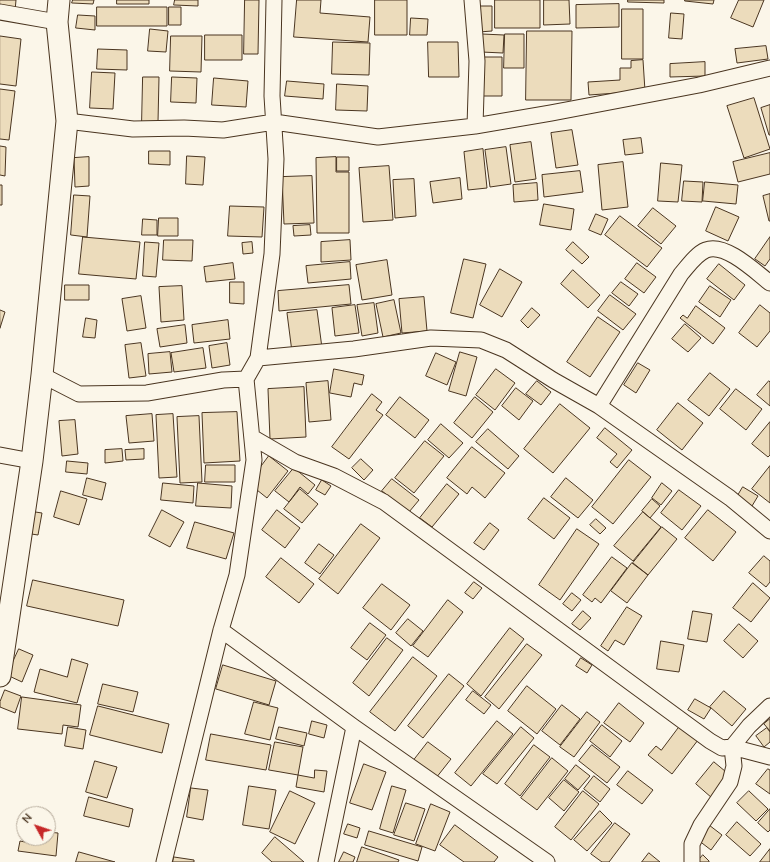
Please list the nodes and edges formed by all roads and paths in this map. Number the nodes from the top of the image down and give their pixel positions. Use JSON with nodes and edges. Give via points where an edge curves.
{"nodes":[{"id":1,"x":59,"y":0,"type":"edge"},
{"id":2,"x":274,"y":0,"type":"edge"},
{"id":3,"x":472,"y":0,"type":"edge"},
{"id":4,"x":0,"y":12,"type":"edge"},
{"id":5,"x":57,"y":22,"type":"junction"},
{"id":6,"x":770,"y":68,"type":"edge"},
{"id":7,"x":67,"y":121,"type":"junction"},
{"id":8,"x":274,"y":122,"type":"junction"},
{"id":9,"x":475,"y":126,"type":"junction"},
{"id":10,"x":770,"y":283,"type":"edge"},
{"id":11,"x":258,"y":358,"type":"junction"},
{"id":12,"x":42,"y":375,"type":"junction"},
{"id":13,"x":246,"y":379,"type":"junction"},
{"id":14,"x":599,"y":406,"type":"junction"},
{"id":15,"x":252,"y":437,"type":"junction"},
{"id":16,"x":0,"y":454,"type":"edge"},
{"id":17,"x":32,"y":461,"type":"junction"},
{"id":18,"x":770,"y":531,"type":"edge"},
{"id":19,"x":221,"y":630,"type":"junction"},
{"id":20,"x":0,"y":676,"type":"edge"},
{"id":21,"x":770,"y":706,"type":"edge"},
{"id":22,"x":354,"y":727,"type":"junction"},
{"id":23,"x":732,"y":746,"type":"junction"},
{"id":24,"x":770,"y":757,"type":"edge"},
{"id":25,"x":164,"y":862,"type":"edge"},
{"id":26,"x":326,"y":862,"type":"edge"},
{"id":27,"x":547,"y":862,"type":"edge"},
{"id":28,"x":692,"y":862,"type":"edge"}],
"edges":[{"from":1,"to":5,"type":"street"},
{"from":2,"to":8,"type":"street"},
{"from":3,"to":9,"type":"street","via":[[478,61]]},
{"from":4,"to":5,"type":"street"},
{"from":5,"to":7,"type":"street"},
{"from":6,"to":9,"type":"street","via":[[699,85]]},
{"from":7,"to":8,"type":"street","via":[[133,128],[223,130]]},
{"from":7,"to":12,"type":"street"},
{"from":8,"to":9,"type":"street","via":[[378,137]]},
{"from":8,"to":11,"type":"street","via":[[276,159],[272,254]]},
{"from":10,"to":14,"type":"street","via":[[735,257],[720,250],[706,250],[681,274]]},
{"from":11,"to":13,"type":"street"},
{"from":11,"to":14,"type":"street","via":[[354,349],[432,338],[481,340],[506,350]]},
{"from":12,"to":13,"type":"street","via":[[79,394],[147,393],[223,380]]},
{"from":12,"to":17,"type":"street"},
{"from":13,"to":15,"type":"street"},
{"from":14,"to":18,"type":"street","via":[[730,498]]},
{"from":15,"to":19,"type":"street","via":[[254,460],[237,575]]},
{"from":15,"to":23,"type":"street","via":[[295,462],[334,476],[384,502],[710,741],[722,748]]},
{"from":16,"to":17,"type":"street"},
{"from":17,"to":20,"type":"street"},
{"from":19,"to":22,"type":"street"},
{"from":19,"to":25,"type":"street"},
{"from":21,"to":23,"type":"street"},
{"from":22,"to":26,"type":"street"},
{"from":22,"to":27,"type":"street"},
{"from":23,"to":24,"type":"street"},
{"from":23,"to":28,"type":"street","via":[[734,766],[730,782],[698,831],[692,844]]}]}
